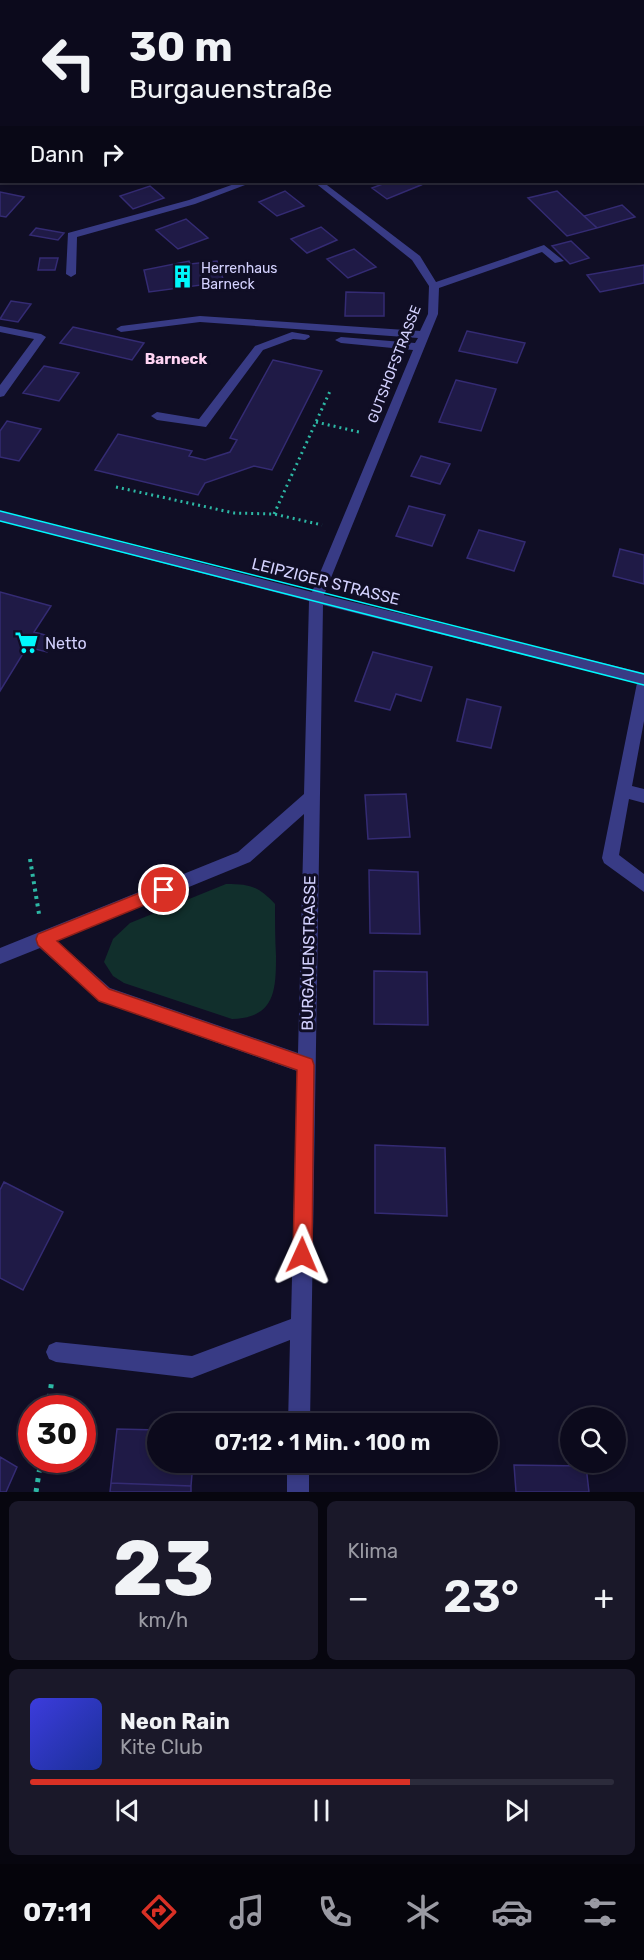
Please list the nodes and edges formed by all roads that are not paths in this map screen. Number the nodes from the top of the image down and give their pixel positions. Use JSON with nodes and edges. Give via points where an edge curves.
{"nodes":[{"id":1,"x":245,"y":183,"type":"edge"},
{"id":2,"x":319,"y":183,"type":"edge"},
{"id":3,"x":559,"y":261,"type":"dead end"},
{"id":4,"x":71,"y":274,"type":"dead end"},
{"id":5,"x":434,"y":285,"type":"junction"},
{"id":6,"x":0,"y":329,"type":"edge"},
{"id":7,"x":121,"y":329,"type":"dead end"},
{"id":8,"x":424,"y":335,"type":"junction"},
{"id":9,"x":418,"y":347,"type":"junction"},
{"id":10,"x":0,"y":393,"type":"edge"},
{"id":11,"x":157,"y":416,"type":"dead end"},
{"id":12,"x":0,"y":516,"type":"edge"},
{"id":13,"x":316,"y":598,"type":"junction"},
{"id":14,"x":644,"y":681,"type":"edge"},
{"id":15,"x":623,"y":791,"type":"junction"},
{"id":16,"x":644,"y":796,"type":"edge"},
{"id":17,"x":312,"y":797,"type":"junction"},
{"id":18,"x":644,"y":884,"type":"edge"},
{"id":19,"x":43,"y":939,"type":"junction"},
{"id":20,"x":0,"y":956,"type":"edge"},
{"id":21,"x":306,"y":1065,"type":"junction"},
{"id":22,"x":301,"y":1326,"type":"junction"},
{"id":23,"x":56,"y":1352,"type":"dead end"},
{"id":24,"x":299,"y":1413,"type":"edge"},
{"id":25,"x":298,"y":1473,"type":"edge"},
{"id":26,"x":298,"y":1492,"type":"edge"}],
"edges":[{"from":1,"to":4,"type":"street","via":[[72,235]]},
{"from":2,"to":5,"type":"street","via":[[416,258]]},
{"from":3,"to":5,"type":"street","via":[[544,248]]},
{"from":5,"to":8,"type":"street","name":"GUTSHOFSTRASSE","via":[[433,314]]},
{"from":6,"to":10,"type":"street","via":[[41,337]]},
{"from":7,"to":8,"type":"street","via":[[200,319]]},
{"from":8,"to":9,"type":"street","name":"GUTSHOFSTRASSE"},
{"from":9,"to":11,"type":"street","via":[[292,335],[259,348],[202,424]]},
{"from":9,"to":13,"type":"street","name":"GUTSHOFSTRASSE"},
{"from":12,"to":13,"type":"street","name":"LEIPZIGER STRASSE"},
{"from":13,"to":14,"type":"street","name":"LEIPZIGER STRASSE"},
{"from":13,"to":17,"type":"street","name":"BURGAUENSTRASSE"},
{"from":14,"to":15,"type":"street"},
{"from":15,"to":16,"type":"street"},
{"from":15,"to":18,"type":"street","via":[[610,858]]},
{"from":17,"to":19,"type":"street","via":[[244,857]]},
{"from":17,"to":21,"type":"street","name":"BURGAUENSTRASSE"},
{"from":19,"to":20,"type":"street"},
{"from":19,"to":21,"type":"street","via":[[105,995]]},
{"from":21,"to":22,"type":"street","name":"BURGAUENSTRASSE"},
{"from":22,"to":23,"type":"street","via":[[192,1367]]},
{"from":22,"to":24,"type":"street","name":"BURGAUENSTRASSE"},
{"from":25,"to":26,"type":"street"}]}
